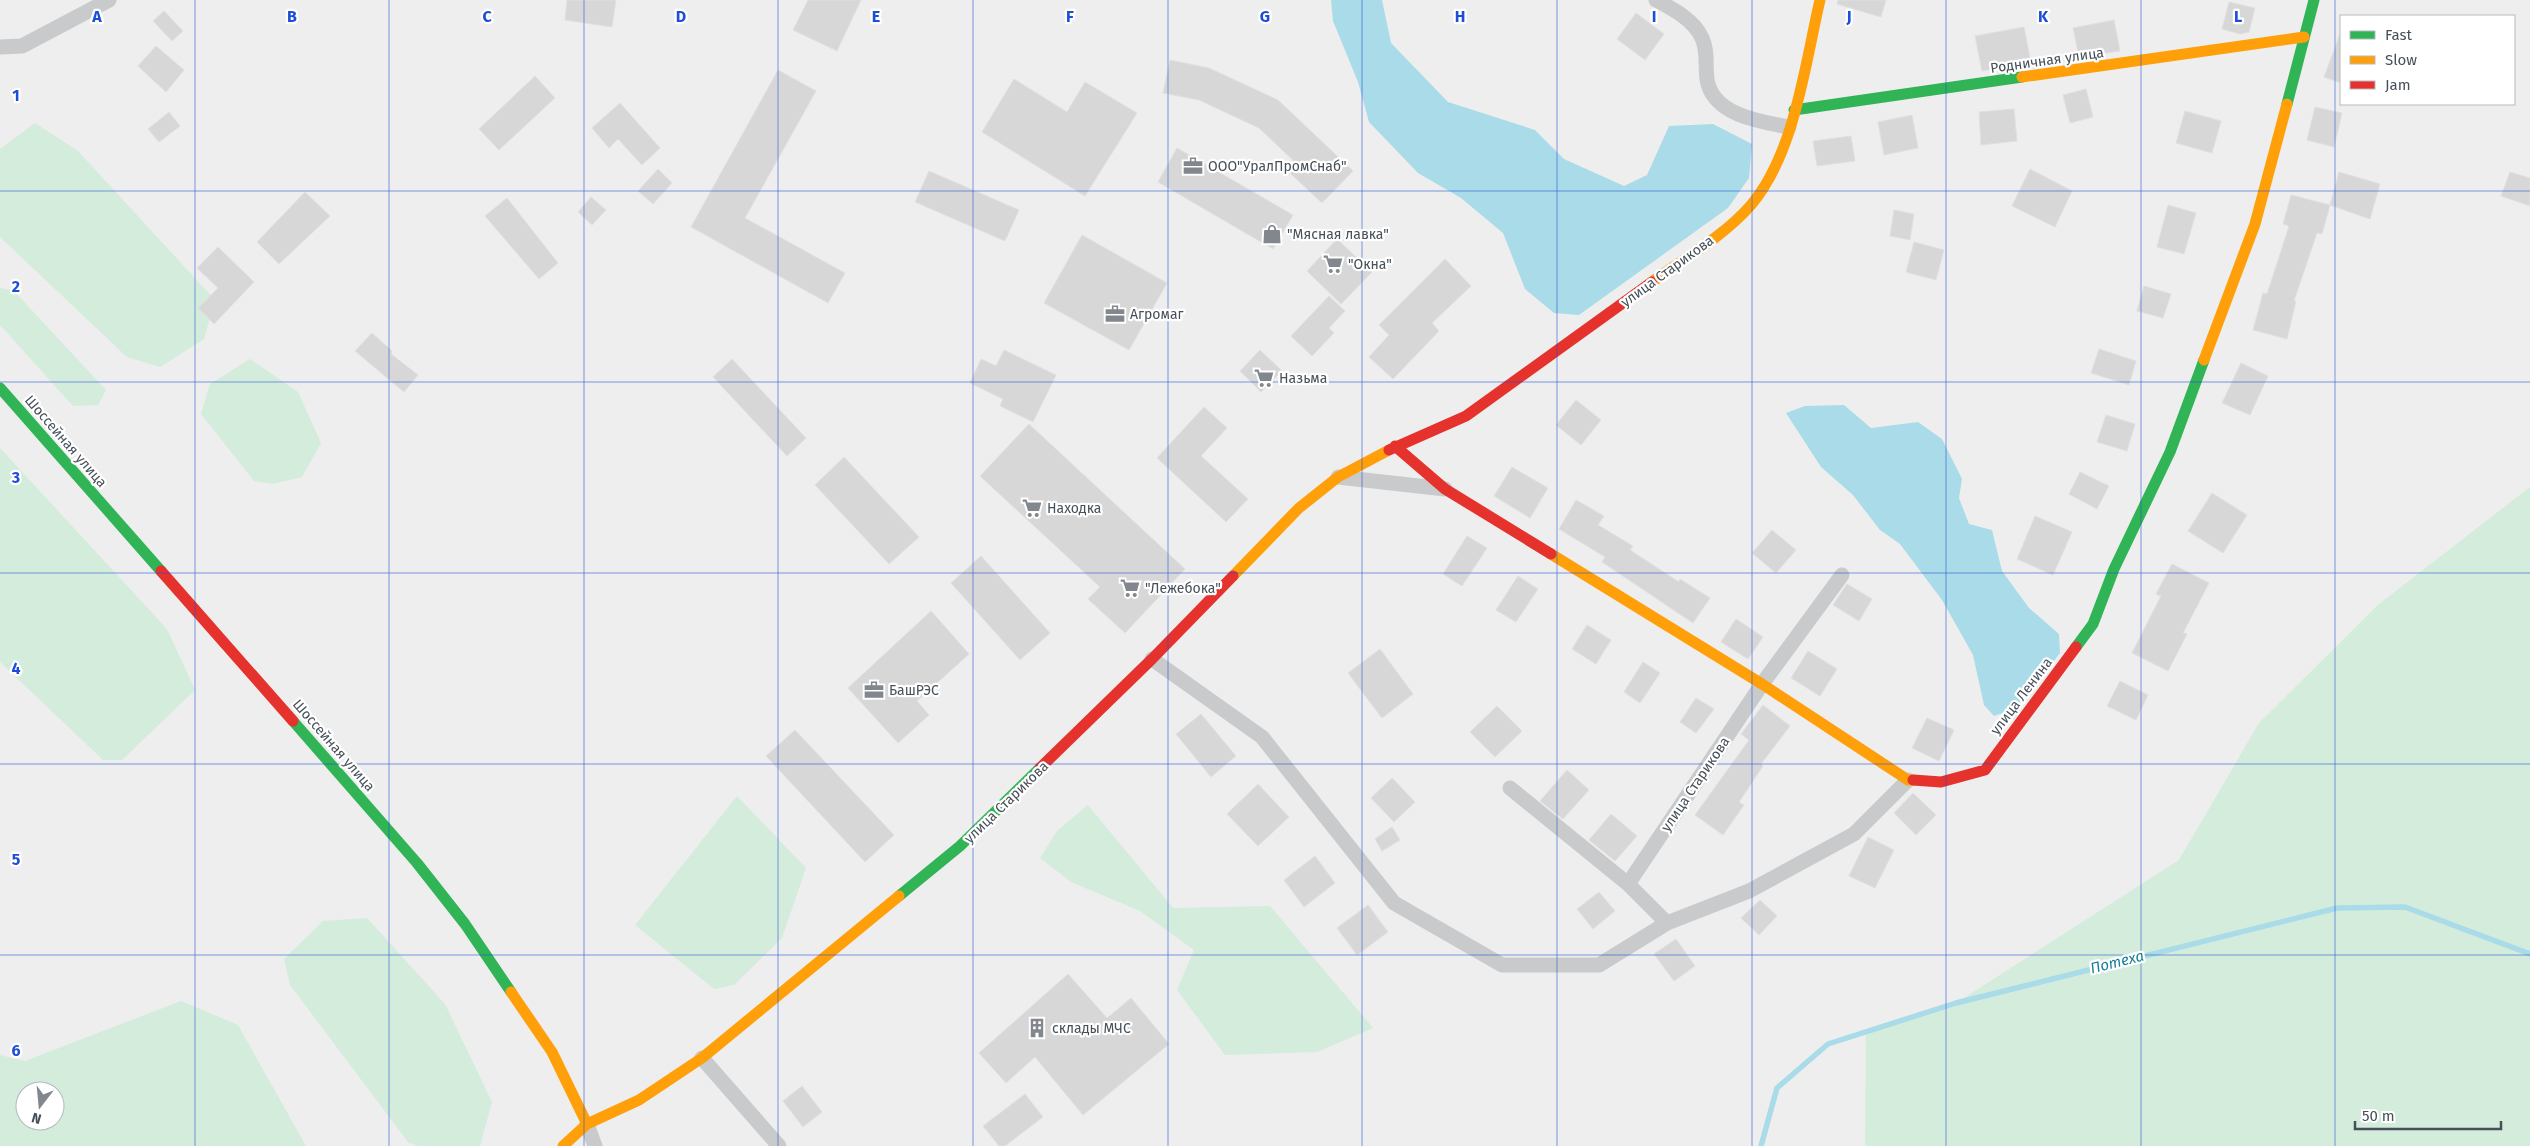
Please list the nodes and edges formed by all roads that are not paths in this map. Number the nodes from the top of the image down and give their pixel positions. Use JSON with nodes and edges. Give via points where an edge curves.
{"nodes":[{"id":1,"x":110,"y":0,"type":"edge"},
{"id":2,"x":1656,"y":0,"type":"edge"},
{"id":3,"x":1820,"y":0,"type":"edge"},
{"id":4,"x":2314,"y":0,"type":"edge"},
{"id":5,"x":2304,"y":37,"type":"junction"},
{"id":6,"x":0,"y":47,"type":"edge"},
{"id":7,"x":1794,"y":110,"type":"junction"},
{"id":8,"x":1789,"y":127,"type":"junction"},
{"id":9,"x":0,"y":388,"type":"edge"},
{"id":10,"x":1396,"y":446,"type":"junction"},
{"id":11,"x":1338,"y":477,"type":"junction"},
{"id":12,"x":1445,"y":489,"type":"junction"},
{"id":13,"x":1842,"y":575,"type":"dead end"},
{"id":14,"x":1152,"y":659,"type":"junction"},
{"id":15,"x":1762,"y":684,"type":"junction"},
{"id":16,"x":1908,"y":780,"type":"junction"},
{"id":17,"x":1510,"y":788,"type":"dead end"},
{"id":18,"x":1628,"y":884,"type":"junction"},
{"id":19,"x":1667,"y":923,"type":"junction"},
{"id":20,"x":702,"y":1058,"type":"junction"},
{"id":21,"x":587,"y":1124,"type":"junction"},
{"id":22,"x":563,"y":1146,"type":"edge"},
{"id":23,"x":595,"y":1146,"type":"edge"},
{"id":24,"x":779,"y":1146,"type":"edge"}],
"edges":[{"from":1,"to":6,"type":"street","via":[[22,46]]},
{"from":2,"to":8,"type":"street","via":[[1684,17],[1703,39],[1708,84],[1716,99],[1734,112],[1757,121]]},
{"from":3,"to":7,"type":"street","name":"улица Старикова"},
{"from":4,"to":5,"type":"street","name":"улица Ленина"},
{"from":5,"to":7,"type":"street","name":"Родничная улица"},
{"from":5,"to":16,"type":"street","name":"улица Ленина","via":[[2255,224],[2170,452],[2114,569],[2093,624],[1985,770],[1941,782]]},
{"from":7,"to":8,"type":"street","name":"улица Старикова"},
{"from":8,"to":10,"type":"street","name":"улица Старикова","via":[[1774,166],[1754,200],[1732,224],[1466,416]]},
{"from":9,"to":21,"type":"street","name":"Шоссейная улица","via":[[441,893],[552,1052]]},
{"from":10,"to":11,"type":"street","name":"улица Старикова"},
{"from":10,"to":12,"type":"street"},
{"from":11,"to":12,"type":"street"},
{"from":11,"to":14,"type":"street","name":"улица Старикова","via":[[1299,508]]},
{"from":12,"to":15,"type":"street"},
{"from":13,"to":15,"type":"street","name":"улица Старикова"},
{"from":14,"to":19,"type":"street","via":[[1262,737],[1394,903],[1502,965],[1599,964]]},
{"from":14,"to":20,"type":"street","name":"улица Старикова","via":[[960,846]]},
{"from":15,"to":16,"type":"street"},
{"from":15,"to":18,"type":"street","name":"улица Старикова"},
{"from":16,"to":19,"type":"street","via":[[1854,834],[1749,890]]},
{"from":17,"to":18,"type":"street"},
{"from":18,"to":19,"type":"street"},
{"from":20,"to":21,"type":"street","name":"улица Старикова","via":[[638,1100]]},
{"from":20,"to":24,"type":"street"},
{"from":21,"to":22,"type":"street"},
{"from":21,"to":23,"type":"street"}]}
